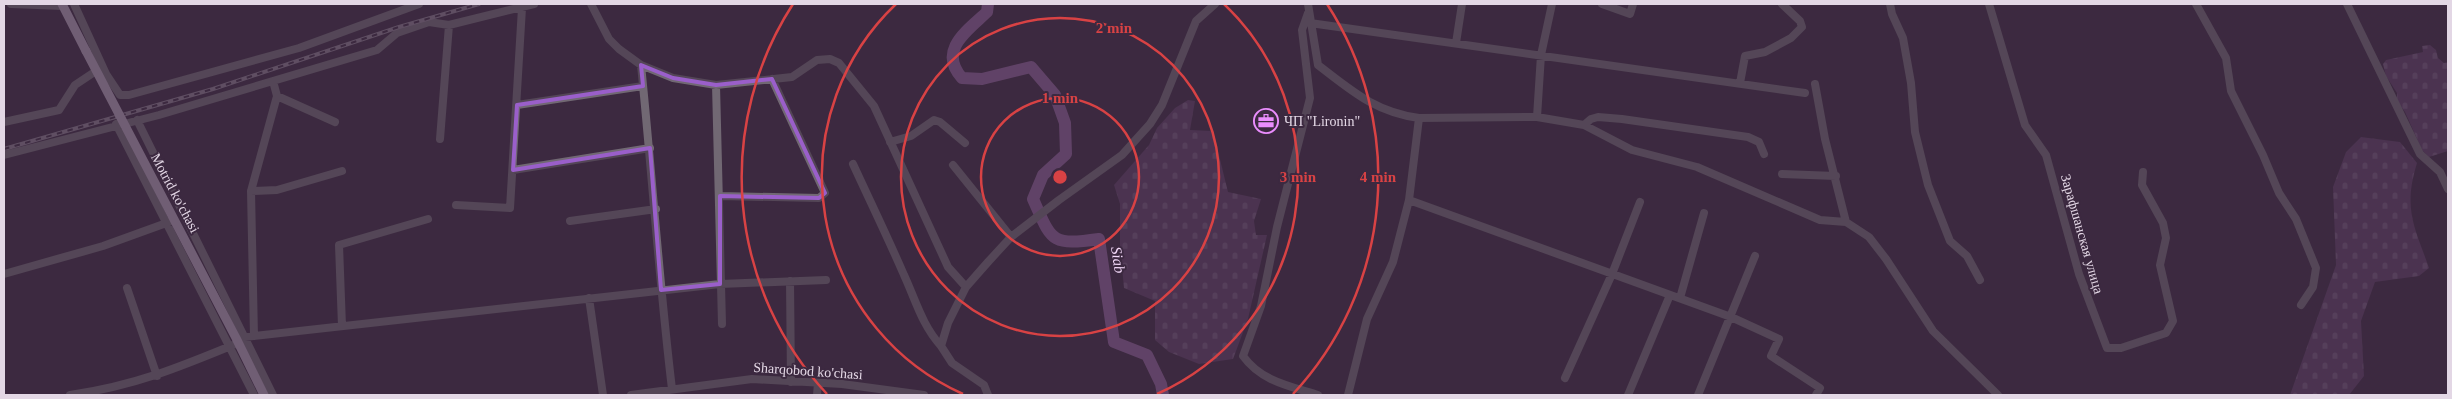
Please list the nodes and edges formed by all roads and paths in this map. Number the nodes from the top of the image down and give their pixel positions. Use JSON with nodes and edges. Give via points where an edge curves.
{"nodes":[{"id":1,"x":11,"y":4,"type":"edge"},
{"id":2,"x":74,"y":4,"type":"edge"},
{"id":3,"x":419,"y":4,"type":"edge"},
{"id":4,"x":534,"y":4,"type":"edge"},
{"id":5,"x":591,"y":4,"type":"edge"},
{"id":6,"x":1215,"y":4,"type":"edge"},
{"id":7,"x":1462,"y":4,"type":"edge"},
{"id":8,"x":1552,"y":4,"type":"edge"},
{"id":9,"x":1602,"y":4,"type":"edge"},
{"id":10,"x":1633,"y":4,"type":"edge"},
{"id":11,"x":1782,"y":4,"type":"edge"},
{"id":12,"x":1890,"y":4,"type":"edge"},
{"id":13,"x":1989,"y":4,"type":"edge"},
{"id":14,"x":2196,"y":4,"type":"edge"},
{"id":15,"x":2347,"y":4,"type":"edge"},
{"id":16,"x":63,"y":5,"type":"edge"},
{"id":17,"x":1308,"y":7,"type":"edge"},
{"id":18,"x":522,"y":8,"type":"junction"},
{"id":19,"x":1310,"y":23,"type":"junction"},
{"id":20,"x":449,"y":25,"type":"junction"},
{"id":21,"x":1456,"y":43,"type":"junction"},
{"id":22,"x":1541,"y":55,"type":"junction"},
{"id":23,"x":641,"y":65,"type":"junction"},
{"id":24,"x":96,"y":71,"type":"junction"},
{"id":25,"x":772,"y":79,"type":"junction"},
{"id":26,"x":273,"y":81,"type":"junction"},
{"id":27,"x":1740,"y":84,"type":"junction"},
{"id":28,"x":1815,"y":84,"type":"dead end"},
{"id":29,"x":716,"y":85,"type":"junction"},
{"id":30,"x":643,"y":86,"type":"junction"},
{"id":31,"x":1805,"y":93,"type":"dead end"},
{"id":32,"x":277,"y":96,"type":"junction"},
{"id":33,"x":517,"y":105,"type":"junction"},
{"id":34,"x":1537,"y":117,"type":"junction"},
{"id":35,"x":1420,"y":118,"type":"junction"},
{"id":36,"x":136,"y":120,"type":"junction"},
{"id":37,"x":4,"y":122,"type":"edge"},
{"id":38,"x":335,"y":122,"type":"dead end"},
{"id":39,"x":116,"y":124,"type":"junction"},
{"id":40,"x":1584,"y":124,"type":"junction"},
{"id":41,"x":440,"y":139,"type":"dead end"},
{"id":42,"x":890,"y":142,"type":"junction"},
{"id":43,"x":965,"y":143,"type":"dead end"},
{"id":44,"x":650,"y":148,"type":"junction"},
{"id":45,"x":1764,"y":154,"type":"dead end"},
{"id":46,"x":4,"y":155,"type":"edge"},
{"id":47,"x":853,"y":164,"type":"dead end"},
{"id":48,"x":953,"y":165,"type":"dead end"},
{"id":49,"x":513,"y":170,"type":"junction"},
{"id":50,"x":342,"y":171,"type":"dead end"},
{"id":51,"x":2143,"y":172,"type":"dead end"},
{"id":52,"x":1782,"y":174,"type":"dead end"},
{"id":53,"x":1836,"y":176,"type":"junction"},
{"id":54,"x":2448,"y":189,"type":"edge"},
{"id":55,"x":251,"y":191,"type":"junction"},
{"id":56,"x":720,"y":196,"type":"junction"},
{"id":57,"x":1409,"y":200,"type":"junction"},
{"id":58,"x":1640,"y":202,"type":"dead end"},
{"id":59,"x":456,"y":205,"type":"dead end"},
{"id":60,"x":656,"y":208,"type":"junction"},
{"id":61,"x":1704,"y":213,"type":"dead end"},
{"id":62,"x":428,"y":219,"type":"dead end"},
{"id":63,"x":570,"y":221,"type":"dead end"},
{"id":64,"x":171,"y":222,"type":"junction"},
{"id":65,"x":1846,"y":222,"type":"junction"},
{"id":66,"x":1014,"y":235,"type":"junction"},
{"id":67,"x":1755,"y":256,"type":"dead end"},
{"id":68,"x":4,"y":274,"type":"edge"},
{"id":69,"x":1612,"y":274,"type":"junction"},
{"id":70,"x":826,"y":280,"type":"dead end"},
{"id":71,"x":1980,"y":280,"type":"dead end"},
{"id":72,"x":790,"y":281,"type":"junction"},
{"id":73,"x":720,"y":284,"type":"junction"},
{"id":74,"x":966,"y":287,"type":"junction"},
{"id":75,"x":127,"y":288,"type":"dead end"},
{"id":76,"x":660,"y":290,"type":"junction"},
{"id":77,"x":1670,"y":295,"type":"junction"},
{"id":78,"x":589,"y":298,"type":"junction"},
{"id":79,"x":1680,"y":298,"type":"junction"},
{"id":80,"x":2301,"y":305,"type":"dead end"},
{"id":81,"x":1730,"y":317,"type":"junction"},
{"id":82,"x":236,"y":321,"type":"junction"},
{"id":83,"x":722,"y":324,"type":"dead end"},
{"id":84,"x":342,"y":326,"type":"junction"},
{"id":85,"x":219,"y":327,"type":"junction"},
{"id":86,"x":254,"y":336,"type":"junction"},
{"id":87,"x":240,"y":339,"type":"junction"},
{"id":88,"x":941,"y":346,"type":"junction"},
{"id":89,"x":229,"y":347,"type":"junction"},
{"id":90,"x":157,"y":376,"type":"junction"},
{"id":91,"x":1565,"y":378,"type":"dead end"},
{"id":92,"x":791,"y":382,"type":"junction"},
{"id":93,"x":818,"y":382,"type":"junction"},
{"id":94,"x":672,"y":389,"type":"junction"},
{"id":95,"x":112,"y":392,"type":"edge"},
{"id":96,"x":654,"y":393,"type":"edge"},
{"id":97,"x":70,"y":395,"type":"edge"},
{"id":98,"x":254,"y":395,"type":"edge"},
{"id":99,"x":264,"y":395,"type":"edge"},
{"id":100,"x":273,"y":395,"type":"edge"},
{"id":101,"x":602,"y":395,"type":"edge"},
{"id":102,"x":631,"y":395,"type":"edge"},
{"id":103,"x":817,"y":395,"type":"edge"},
{"id":104,"x":924,"y":395,"type":"edge"},
{"id":105,"x":988,"y":395,"type":"edge"},
{"id":106,"x":1318,"y":395,"type":"edge"},
{"id":107,"x":1348,"y":395,"type":"edge"},
{"id":108,"x":1628,"y":395,"type":"edge"},
{"id":109,"x":1698,"y":395,"type":"edge"},
{"id":110,"x":1816,"y":395,"type":"edge"},
{"id":111,"x":1998,"y":395,"type":"edge"}],
"edges":[{"from":1,"to":16,"type":"street"},
{"from":2,"to":3,"type":"street","via":[[106,74],[120,95],[129,95],[299,48]]},
{"from":4,"to":18,"type":"street"},
{"from":5,"to":23,"type":"street","via":[[619,50]]},
{"from":6,"to":66,"type":"street","via":[[1196,21],[1162,105],[1150,124],[1122,155]]},
{"from":7,"to":21,"type":"street"},
{"from":8,"to":22,"type":"street"},
{"from":9,"to":10,"type":"street","via":[[1630,14]]},
{"from":11,"to":27,"type":"street","via":[[1802,27],[1791,38],[1765,52],[1745,56]]},
{"from":12,"to":71,"type":"street","via":[[1903,38],[1915,132],[1928,185],[1950,241],[1967,256]]},
{"from":13,"to":51,"type":"street","name":"Зарафшанская улица","via":[[2025,125],[2046,155],[2079,274],[2107,348],[2122,348],[2166,333],[2173,321],[2160,265],[2166,238],[2163,223],[2142,185]]},
{"from":14,"to":80,"type":"street","via":[[2226,58],[2231,91],[2279,193],[2296,219],[2316,268],[2313,287]]},
{"from":15,"to":54,"type":"street","via":[[2420,154],[2440,172]]},
{"from":16,"to":24,"type":"main road","name":"Motrid ko'chasi","bridge":true},
{"from":17,"to":19,"type":"street"},
{"from":17,"to":106,"type":"street","via":[[1302,30],[1310,98],[1277,227],[1261,306],[1243,356],[1253,370],[1279,383]]},
{"from":18,"to":20,"type":"street"},
{"from":18,"to":33,"type":"street"},
{"from":19,"to":21,"type":"street"},
{"from":19,"to":35,"type":"street","via":[[1318,64],[1368,102]]},
{"from":20,"to":26,"type":"street","via":[[429,22],[398,33],[377,50]]},
{"from":20,"to":41,"type":"street"},
{"from":21,"to":22,"type":"street"},
{"from":22,"to":27,"type":"street"},
{"from":22,"to":34,"type":"street"},
{"from":23,"to":29,"type":"street","via":[[673,78]]},
{"from":23,"to":30,"type":"street"},
{"from":24,"to":37,"type":"street","via":[[75,85],[60,110]]},
{"from":24,"to":64,"type":"main road","name":"Motrid ko'chasi","bridge":true},
{"from":25,"to":29,"type":"street"},
{"from":25,"to":42,"type":"street","via":[[792,77],[817,60],[830,59],[840,63],[874,106]]},
{"from":25,"to":56,"type":"street","via":[[825,193],[819,198]]},
{"from":26,"to":32,"type":"street"},
{"from":26,"to":36,"type":"street"},
{"from":27,"to":31,"type":"street"},
{"from":28,"to":53,"type":"street"},
{"from":29,"to":56,"type":"street"},
{"from":30,"to":33,"type":"street"},
{"from":30,"to":44,"type":"street"},
{"from":32,"to":38,"type":"street"},
{"from":32,"to":55,"type":"street"},
{"from":33,"to":49,"type":"street"},
{"from":34,"to":35,"type":"street"},
{"from":34,"to":40,"type":"street"},
{"from":35,"to":57,"type":"street"},
{"from":36,"to":39,"type":"street"},
{"from":36,"to":82,"type":"street"},
{"from":39,"to":46,"type":"street"},
{"from":39,"to":64,"type":"street"},
{"from":40,"to":45,"type":"street","via":[[1591,118],[1622,119],[1748,137],[1759,142]]},
{"from":40,"to":65,"type":"street","via":[[1632,150],[1698,167],[1820,220]]},
{"from":42,"to":43,"type":"street","via":[[911,136],[934,120]]},
{"from":42,"to":74,"type":"street","via":[[948,267]]},
{"from":44,"to":49,"type":"street"},
{"from":44,"to":60,"type":"street"},
{"from":47,"to":88,"type":"street","via":[[921,319]]},
{"from":48,"to":66,"type":"street"},
{"from":49,"to":59,"type":"street","via":[[510,208]]},
{"from":50,"to":55,"type":"street","via":[[278,190]]},
{"from":52,"to":53,"type":"street"},
{"from":53,"to":65,"type":"street"},
{"from":55,"to":86,"type":"street"},
{"from":56,"to":73,"type":"street"},
{"from":57,"to":69,"type":"street"},
{"from":57,"to":107,"type":"street","via":[[1393,262],[1367,319]]},
{"from":58,"to":69,"type":"street"},
{"from":60,"to":63,"type":"street"},
{"from":60,"to":76,"type":"street"},
{"from":61,"to":79,"type":"street"},
{"from":62,"to":84,"type":"street","via":[[339,245]]},
{"from":64,"to":68,"type":"street","via":[[103,246]]},
{"from":64,"to":85,"type":"street"},
{"from":64,"to":87,"type":"main road","name":"Motrid ko'chasi","bridge":true},
{"from":65,"to":111,"type":"street","via":[[1869,237],[1933,331]]},
{"from":66,"to":74,"type":"street"},
{"from":67,"to":81,"type":"street"},
{"from":69,"to":77,"type":"street"},
{"from":69,"to":91,"type":"street"},
{"from":70,"to":72,"type":"street"},
{"from":72,"to":73,"type":"street"},
{"from":72,"to":92,"type":"street"},
{"from":73,"to":76,"type":"street"},
{"from":73,"to":83,"type":"street"},
{"from":74,"to":88,"type":"street","via":[[948,323]]},
{"from":75,"to":90,"type":"street"},
{"from":76,"to":78,"type":"street"},
{"from":76,"to":94,"type":"street"},
{"from":77,"to":79,"type":"street"},
{"from":77,"to":108,"type":"street"},
{"from":78,"to":84,"type":"street"},
{"from":78,"to":101,"type":"street"},
{"from":79,"to":81,"type":"street"},
{"from":81,"to":109,"type":"street"},
{"from":81,"to":110,"type":"street","via":[[1779,339],[1771,356],[1820,388]]},
{"from":82,"to":85,"type":"street"},
{"from":82,"to":87,"type":"street"},
{"from":84,"to":86,"type":"street"},
{"from":85,"to":89,"type":"street"},
{"from":86,"to":87,"type":"street"},
{"from":87,"to":89,"type":"street"},
{"from":87,"to":99,"type":"main road","name":"Motrid ko'chasi","bridge":true},
{"from":87,"to":100,"type":"street"},
{"from":88,"to":105,"type":"street","via":[[952,363],[984,385]]},
{"from":89,"to":90,"type":"street"},
{"from":89,"to":98,"type":"street"},
{"from":90,"to":95,"type":"street"},
{"from":92,"to":93,"type":"street","name":"Sharqobod ko'chasi"},
{"from":92,"to":94,"type":"street","name":"Sharqobod ko'chasi","via":[[752,379]]},
{"from":93,"to":103,"type":"street"},
{"from":93,"to":104,"type":"street","name":"Sharqobod ko'chasi"},
{"from":94,"to":96,"type":"street","name":"Sharqobod ko'chasi"},
{"from":95,"to":97,"type":"street"},
{"from":96,"to":102,"type":"street","name":"Sharqobod ko'chasi"}]}
